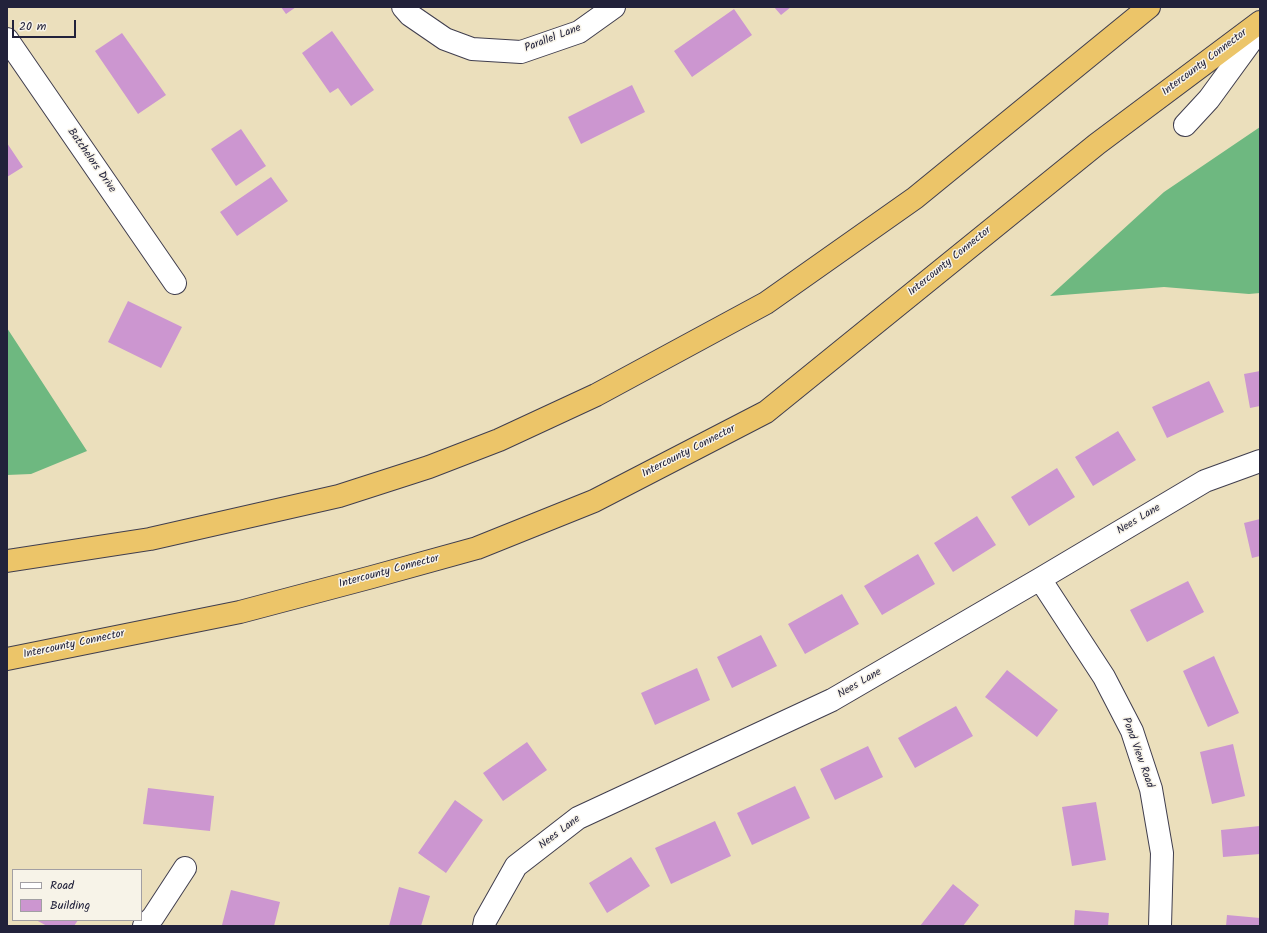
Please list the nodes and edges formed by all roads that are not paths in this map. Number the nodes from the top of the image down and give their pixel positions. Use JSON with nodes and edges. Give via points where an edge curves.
{"nodes":[{"id":1,"x":403,"y":7,"type":"edge"},
{"id":2,"x":614,"y":7,"type":"edge"},
{"id":3,"x":1149,"y":7,"type":"edge"},
{"id":4,"x":1260,"y":22,"type":"edge"},
{"id":5,"x":1260,"y":29,"type":"edge"},
{"id":6,"x":7,"y":38,"type":"edge"},
{"id":7,"x":1185,"y":125,"type":"dead end"},
{"id":8,"x":175,"y":283,"type":"dead end"},
{"id":9,"x":1260,"y":461,"type":"edge"},
{"id":10,"x":7,"y":561,"type":"edge"},
{"id":11,"x":1040,"y":579,"type":"junction"},
{"id":12,"x":7,"y":659,"type":"edge"},
{"id":13,"x":185,"y":868,"type":"dead end"},
{"id":14,"x":144,"y":926,"type":"edge"},
{"id":15,"x":484,"y":926,"type":"edge"},
{"id":16,"x":1160,"y":926,"type":"edge"}],
"edges":[{"from":1,"to":2,"type":"street","name":"Parallel Lane","via":[[410,15],[445,39],[472,49],[521,52],[579,32]]},
{"from":3,"to":10,"type":"highway","via":[[915,198],[779,294],[596,395],[436,465],[339,496],[150,539]]},
{"from":4,"to":12,"type":"highway","name":"Intercounty Connector","via":[[1097,144],[766,412],[594,501],[476,548],[372,577],[240,612]]},
{"from":5,"to":7,"type":"street","via":[[1209,99]]},
{"from":6,"to":8,"type":"street","name":"Batchelors Drive"},
{"from":9,"to":11,"type":"street","name":"Nees Lane","via":[[1204,481]]},
{"from":11,"to":15,"type":"street","name":"Nees Lane","via":[[832,700],[578,818],[516,866]]},
{"from":11,"to":16,"type":"street","name":"Pond View Road","via":[[1104,677],[1132,731],[1151,789],[1162,853]]},
{"from":13,"to":14,"type":"street","via":[[153,917]]}]}
